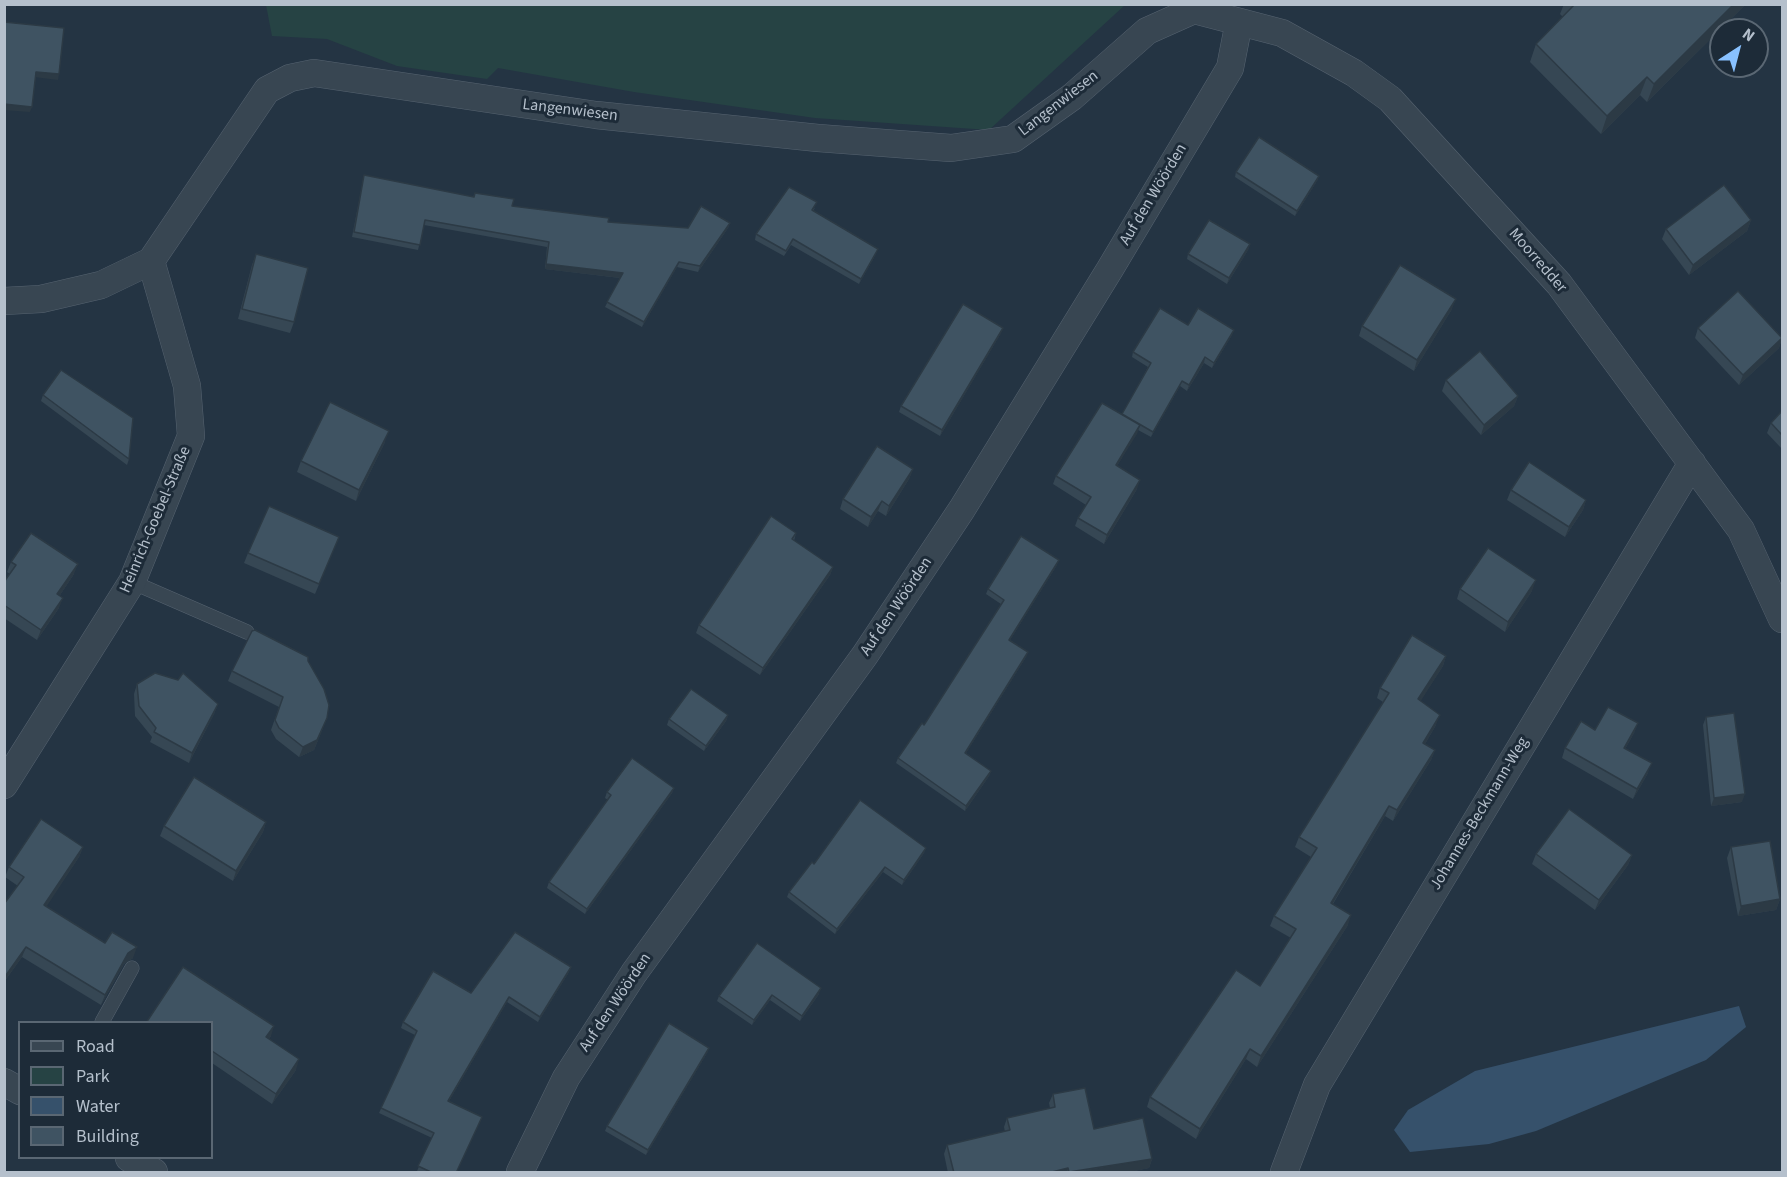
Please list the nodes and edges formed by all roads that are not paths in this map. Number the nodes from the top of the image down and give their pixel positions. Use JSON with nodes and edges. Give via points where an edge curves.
{"nodes":[{"id":1,"x":1192,"y":7,"type":"edge"},
{"id":2,"x":1239,"y":22,"type":"junction"},
{"id":3,"x":151,"y":261,"type":"junction"},
{"id":4,"x":4,"y":301,"type":"edge"},
{"id":5,"x":1692,"y":464,"type":"junction"},
{"id":6,"x":132,"y":582,"type":"junction"},
{"id":7,"x":1782,"y":619,"type":"edge"},
{"id":8,"x":247,"y":632,"type":"dead end"},
{"id":9,"x":4,"y":785,"type":"edge"},
{"id":10,"x":132,"y":969,"type":"edge"},
{"id":11,"x":103,"y":1021,"type":"edge"},
{"id":12,"x":4,"y":1082,"type":"edge"},
{"id":13,"x":18,"y":1090,"type":"edge"},
{"id":14,"x":520,"y":1173,"type":"edge"},
{"id":15,"x":1284,"y":1173,"type":"edge"}],
"edges":[{"from":1,"to":2,"type":"street","name":"Moorredder"},
{"from":1,"to":3,"type":"street","name":"Langenwiesen","via":[[1148,31],[1072,97],[1013,139],[951,148],[596,115],[314,73],[290,78],[267,90]]},
{"from":2,"to":5,"type":"street","name":"Moorredder","via":[[1282,33],[1354,73],[1390,99],[1559,284]]},
{"from":2,"to":14,"type":"street","name":"Auf den Wöörden","via":[[1230,68],[968,499],[858,664],[634,973],[566,1078]]},
{"from":3,"to":4,"type":"street","via":[[101,285],[41,299]]},
{"from":3,"to":6,"type":"street","name":"Heinrich-Goebel-Straße","via":[[186,386],[191,436]]},
{"from":5,"to":7,"type":"street","name":"Moorredder","via":[[1741,530]]},
{"from":5,"to":15,"type":"street","name":"Johannes-Beckmann-Weg","via":[[1317,1085]]},
{"from":6,"to":8,"type":"lane"},
{"from":6,"to":9,"type":"street","name":"Heinrich-Goebel-Straße"},
{"from":10,"to":11,"type":"lane"},
{"from":12,"to":13,"type":"street"}]}
